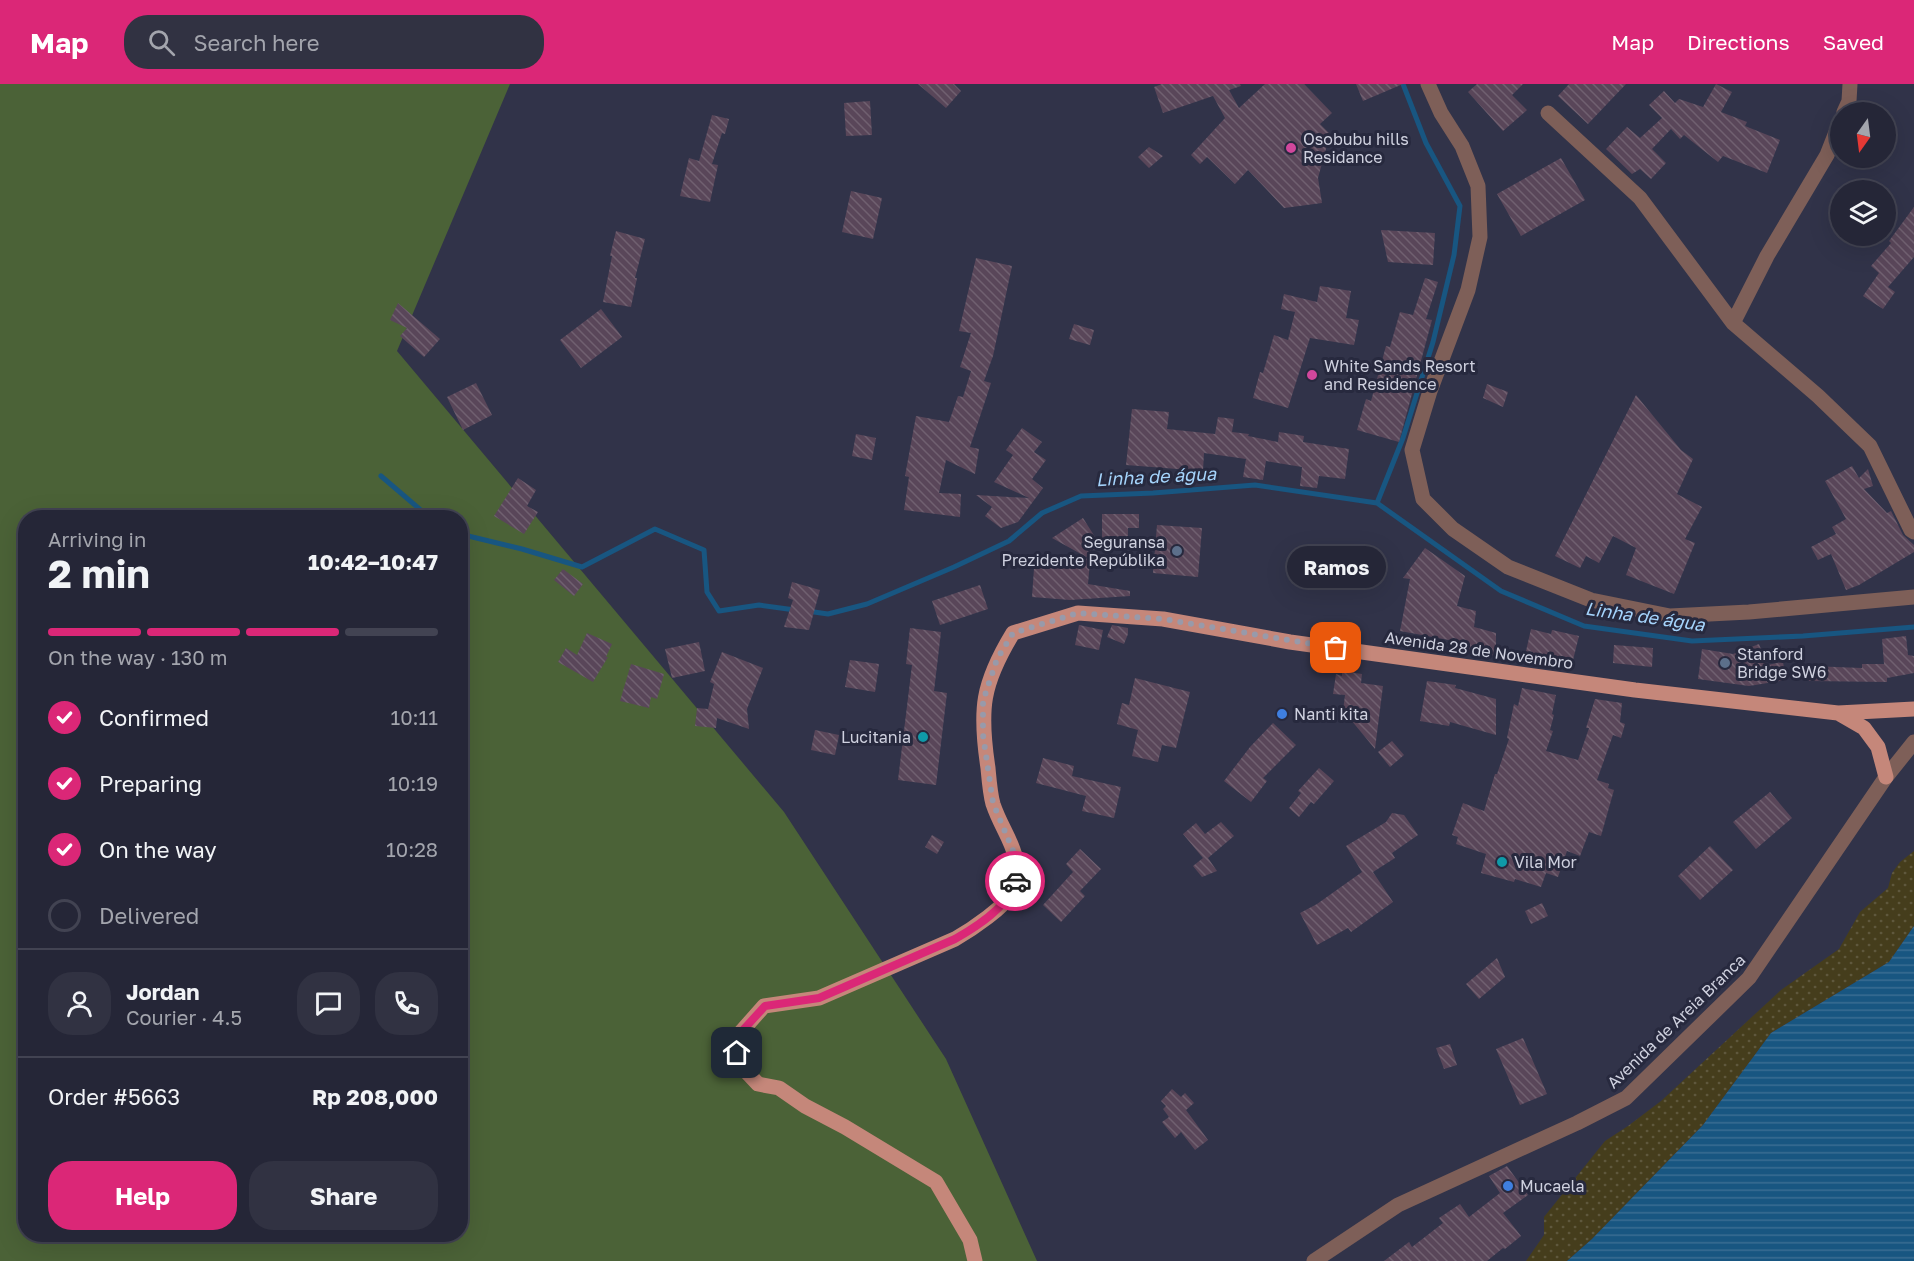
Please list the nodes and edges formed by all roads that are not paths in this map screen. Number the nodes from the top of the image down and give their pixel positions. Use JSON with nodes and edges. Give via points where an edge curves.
{"nodes":[{"id":1,"x":1428,"y":84,"type":"edge"},
{"id":2,"x":1850,"y":84,"type":"edge"},
{"id":3,"x":1849,"y":102,"type":"edge"},
{"id":4,"x":1548,"y":113,"type":"dead end"},
{"id":5,"x":1830,"y":147,"type":"edge"},
{"id":6,"x":1733,"y":322,"type":"junction"},
{"id":7,"x":1914,"y":532,"type":"edge"},
{"id":8,"x":1914,"y":597,"type":"edge"},
{"id":9,"x":1914,"y":709,"type":"edge"},
{"id":10,"x":1838,"y":713,"type":"junction"},
{"id":11,"x":1914,"y":742,"type":"edge"},
{"id":12,"x":1886,"y":777,"type":"junction"},
{"id":13,"x":975,"y":1261,"type":"edge"},
{"id":14,"x":1314,"y":1261,"type":"edge"}],
"edges":[{"from":1,"to":8,"type":"street","via":[[1462,146],[1478,186],[1480,237],[1468,290],[1412,450],[1423,499],[1453,528],[1508,567],[1591,600],[1670,616]]},
{"from":2,"to":3,"type":"street"},
{"from":4,"to":6,"type":"street","via":[[1640,198]]},
{"from":5,"to":6,"type":"street"},
{"from":6,"to":7,"type":"street","via":[[1869,446]]},
{"from":9,"to":10,"type":"main road","name":"Avenida 28 de Novembro"},
{"from":10,"to":12,"type":"main road","via":[[1864,728],[1878,747]]},
{"from":10,"to":13,"type":"main road","name":"Avenida 28 de Novembro","via":[[1635,690],[1313,645],[1163,619],[1078,613],[1013,633],[997,659],[983,701],[983,735],[993,803],[1019,865],[1013,892],[975,928],[955,939],[819,998],[765,1006],[733,1041],[741,1066],[758,1084],[779,1088],[936,1182],[970,1240]]},
{"from":11,"to":12,"type":"street","name":"Avenida de Areia Branca"},
{"from":12,"to":14,"type":"street","name":"Avenida de Areia Branca","via":[[1749,978],[1626,1098],[1398,1205]]}]}
